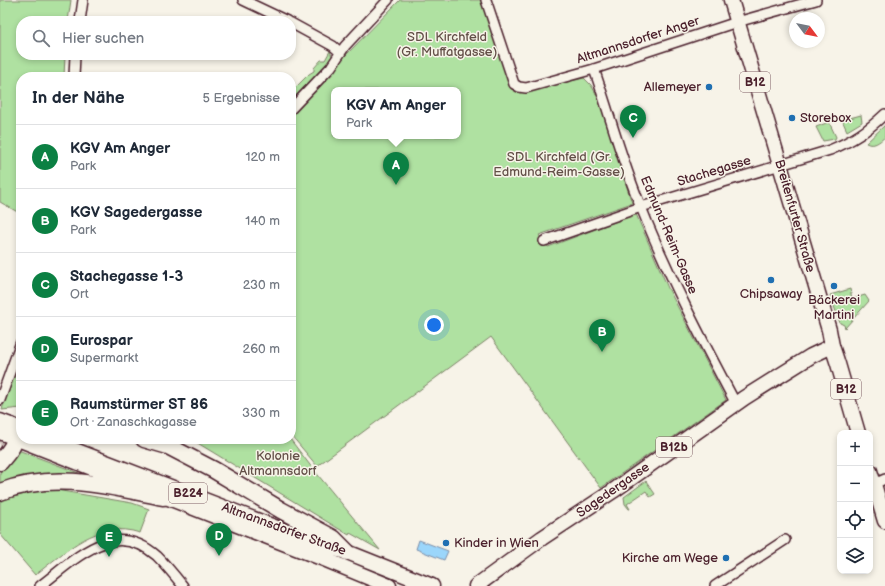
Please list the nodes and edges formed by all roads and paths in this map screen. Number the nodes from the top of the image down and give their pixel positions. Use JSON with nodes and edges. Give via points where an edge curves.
{"nodes":[{"id":1,"x":82,"y":0,"type":"edge"},
{"id":2,"x":243,"y":0,"type":"edge"},
{"id":3,"x":388,"y":0,"type":"edge"},
{"id":4,"x":486,"y":0,"type":"edge"},
{"id":5,"x":731,"y":0,"type":"edge"},
{"id":6,"x":816,"y":0,"type":"edge"},
{"id":7,"x":80,"y":16,"type":"edge"},
{"id":8,"x":276,"y":16,"type":"edge"},
{"id":9,"x":737,"y":22,"type":"junction"},
{"id":10,"x":296,"y":26,"type":"edge"},
{"id":11,"x":340,"y":52,"type":"junction"},
{"id":12,"x":75,"y":60,"type":"edge"},
{"id":13,"x":594,"y":69,"type":"junction"},
{"id":14,"x":74,"y":72,"type":"edge"},
{"id":15,"x":296,"y":104,"type":"edge"},
{"id":16,"x":885,"y":114,"type":"edge"},
{"id":17,"x":780,"y":165,"type":"junction"},
{"id":18,"x":640,"y":207,"type":"junction"},
{"id":19,"x":544,"y":241,"type":"dead end"},
{"id":20,"x":832,"y":346,"type":"junction"},
{"id":21,"x":16,"y":356,"type":"edge"},
{"id":22,"x":0,"y":400,"type":"edge"},
{"id":23,"x":736,"y":404,"type":"junction"},
{"id":24,"x":857,"y":430,"type":"edge"},
{"id":25,"x":26,"y":444,"type":"edge"},
{"id":26,"x":59,"y":444,"type":"edge"},
{"id":27,"x":161,"y":444,"type":"edge"},
{"id":28,"x":873,"y":474,"type":"edge"},
{"id":29,"x":880,"y":482,"type":"edge"},
{"id":30,"x":0,"y":492,"type":"edge"},
{"id":31,"x":163,"y":497,"type":"junction"},
{"id":32,"x":885,"y":521,"type":"edge"},
{"id":33,"x":785,"y":540,"type":"dead end"},
{"id":34,"x":347,"y":552,"type":"junction"},
{"id":35,"x":40,"y":586,"type":"edge"},
{"id":36,"x":183,"y":586,"type":"edge"},
{"id":37,"x":389,"y":586,"type":"edge"},
{"id":38,"x":432,"y":586,"type":"edge"},
{"id":39,"x":476,"y":586,"type":"edge"},
{"id":40,"x":716,"y":586,"type":"edge"}],
"edges":[{"from":1,"to":7,"type":"street"},
{"from":2,"to":8,"type":"street"},
{"from":3,"to":11,"type":"street"},
{"from":4,"to":13,"type":"street","name":"Altmannsdorfer Anger","via":[[514,84],[526,88]]},
{"from":5,"to":9,"type":"main road","name":"Breitenfurter Straße","number":"B12"},
{"from":6,"to":9,"type":"street","name":"Altmannsdorfer Anger"},
{"from":9,"to":13,"type":"street","name":"Altmannsdorfer Anger"},
{"from":9,"to":17,"type":"main road","name":"Breitenfurter Straße","number":"B12"},
{"from":10,"to":11,"type":"street"},
{"from":11,"to":15,"type":"street","via":[[331,67]]},
{"from":12,"to":14,"type":"street"},
{"from":13,"to":18,"type":"street","name":"Edmund-Reim-Gasse"},
{"from":16,"to":17,"type":"street","name":"Stachegasse","via":[[866,132],[846,143]]},
{"from":17,"to":18,"type":"street","name":"Stachegasse"},
{"from":17,"to":20,"type":"main road","name":"Breitenfurter Straße","number":"B12"},
{"from":18,"to":19,"type":"street","name":"Stachegasse"},
{"from":18,"to":23,"type":"street","name":"Edmund-Reim-Gasse","via":[[673,281]]},
{"from":20,"to":23,"type":"main road","name":"Sagedergasse","number":"B12b","via":[[787,370]]},
{"from":20,"to":24,"type":"main road","name":"Breitenfurter Straße","number":"B12"},
{"from":21,"to":22,"type":"street"},
{"from":23,"to":39,"type":"main road","name":"Sagedergasse","number":"B12b"},
{"from":25,"to":31,"type":"main road","name":"Altmannsdorfer Straße","number":"B224"},
{"from":26,"to":34,"type":"main road","name":"Altmannsdorfer Straße","number":"B224","via":[[329,548]]},
{"from":27,"to":34,"type":"highway","via":[[190,456],[333,538]]},
{"from":28,"to":29,"type":"main road"},
{"from":29,"to":32,"type":"main road"},
{"from":30,"to":31,"type":"highway","via":[[35,482],[71,481]]},
{"from":31,"to":37,"type":"main road","name":"Altmannsdorfer Straße","number":"B224"},
{"from":33,"to":40,"type":"street"},
{"from":34,"to":38,"type":"main road","name":"Altmannsdorfer Straße","number":"B224"},
{"from":35,"to":36,"type":"street","via":[[88,549],[98,544],[121,540],[133,542],[153,553]]}]}
